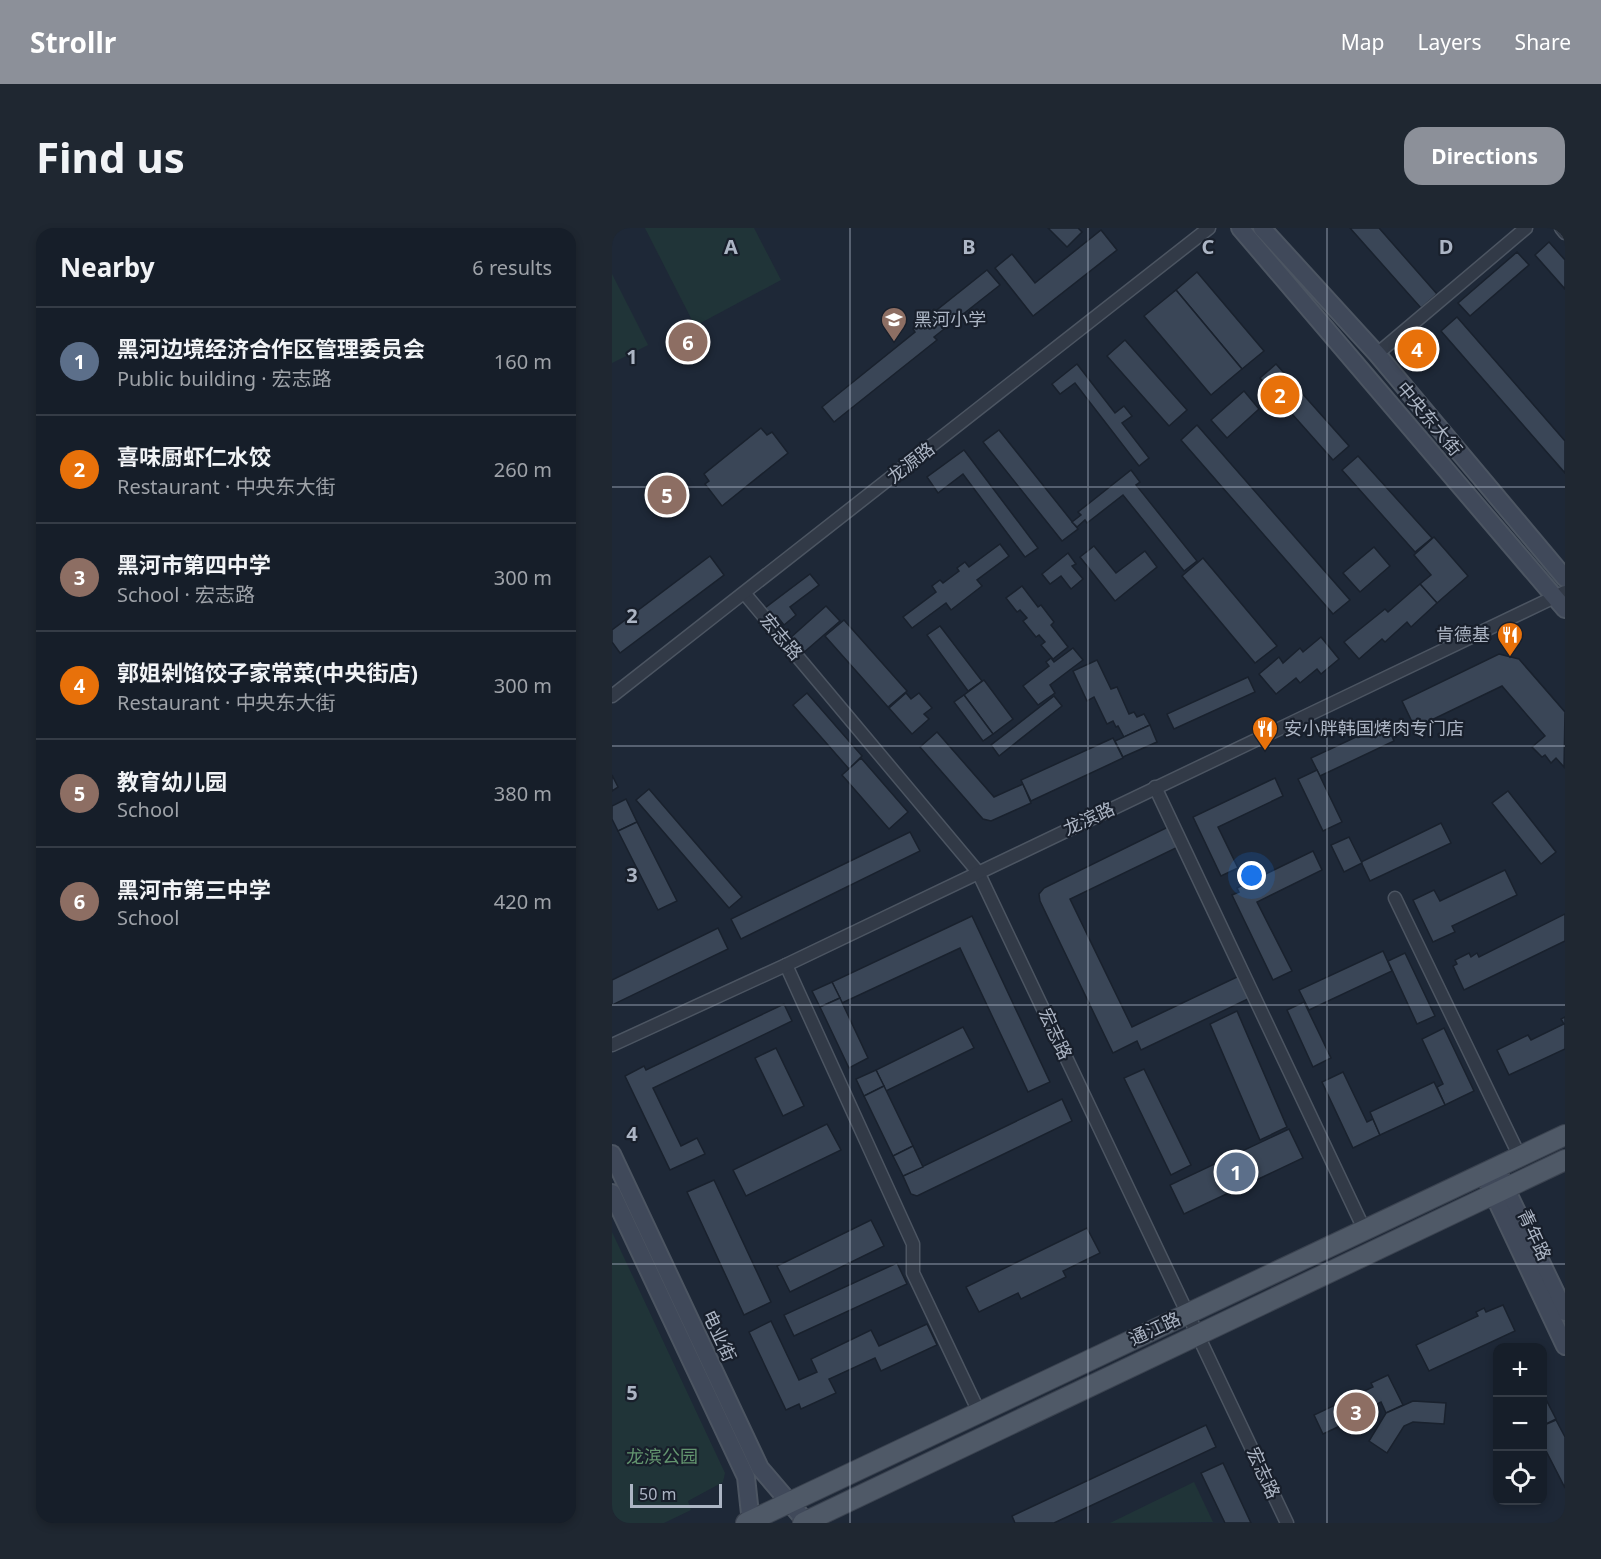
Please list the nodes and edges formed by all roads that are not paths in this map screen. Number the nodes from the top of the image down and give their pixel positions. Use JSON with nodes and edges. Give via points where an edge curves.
{"nodes":[{"id":1,"x":1209,"y":228,"type":"edge"},
{"id":2,"x":1240,"y":228,"type":"edge"},
{"id":3,"x":1262,"y":228,"type":"edge"},
{"id":4,"x":1526,"y":228,"type":"edge"},
{"id":5,"x":1561,"y":228,"type":"edge"},
{"id":6,"x":1565,"y":233,"type":"edge"},
{"id":7,"x":1377,"y":354,"type":"junction"},
{"id":8,"x":1565,"y":578,"type":"edge"},
{"id":9,"x":745,"y":594,"type":"junction"},
{"id":10,"x":1561,"y":599,"type":"edge"},
{"id":11,"x":612,"y":696,"type":"edge"},
{"id":12,"x":1155,"y":787,"type":"junction"},
{"id":13,"x":978,"y":872,"type":"junction"},
{"id":14,"x":1395,"y":898,"type":"dead end"},
{"id":15,"x":786,"y":964,"type":"junction"},
{"id":16,"x":612,"y":1045,"type":"edge"},
{"id":17,"x":1565,"y":1136,"type":"edge"},
{"id":18,"x":612,"y":1155,"type":"edge"},
{"id":19,"x":1520,"y":1157,"type":"junction"},
{"id":20,"x":1565,"y":1160,"type":"edge"},
{"id":21,"x":1490,"y":1171,"type":"junction"},
{"id":22,"x":1500,"y":1191,"type":"junction"},
{"id":23,"x":612,"y":1193,"type":"edge"},
{"id":24,"x":1364,"y":1229,"type":"junction"},
{"id":25,"x":1565,"y":1312,"type":"edge"},
{"id":26,"x":1188,"y":1314,"type":"junction"},
{"id":27,"x":1198,"y":1336,"type":"junction"},
{"id":28,"x":1565,"y":1346,"type":"edge"},
{"id":29,"x":979,"y":1412,"type":"junction"},
{"id":30,"x":789,"y":1503,"type":"junction"},
{"id":31,"x":749,"y":1522,"type":"edge"},
{"id":32,"x":806,"y":1522,"type":"edge"},
{"id":33,"x":1287,"y":1523,"type":"edge"}],
"edges":[{"from":1,"to":9,"type":"street","name":"龙源路"},
{"from":2,"to":10,"type":"main road","name":"中央东大街"},
{"from":3,"to":7,"type":"main road","name":"中央东大街"},
{"from":4,"to":7,"type":"street"},
{"from":5,"to":6,"type":"street"},
{"from":7,"to":8,"type":"main road","name":"中央东大街"},
{"from":9,"to":11,"type":"street","name":"龙源路"},
{"from":9,"to":13,"type":"street","name":"宏志路"},
{"from":10,"to":12,"type":"street","name":"龙滨路"},
{"from":12,"to":13,"type":"street","name":"龙滨路"},
{"from":12,"to":24,"type":"street"},
{"from":13,"to":15,"type":"street","name":"龙滨路"},
{"from":13,"to":26,"type":"street","name":"宏志路"},
{"from":14,"to":19,"type":"street"},
{"from":15,"to":16,"type":"street","name":"龙滨路"},
{"from":15,"to":29,"type":"street","via":[[913,1244],[913,1273]]},
{"from":17,"to":19,"type":"main road","name":"通江路"},
{"from":18,"to":30,"type":"main road","name":"电业街","via":[[760,1468]]},
{"from":19,"to":21,"type":"main road","name":"通江路"},
{"from":20,"to":22,"type":"main road","name":"通江路"},
{"from":21,"to":22,"type":"main road","name":"青年路"},
{"from":21,"to":24,"type":"main road","name":"通江路"},
{"from":22,"to":25,"type":"main road","name":"青年路"},
{"from":22,"to":27,"type":"main road","name":"通江路"},
{"from":22,"to":28,"type":"main road","name":"青年路"},
{"from":23,"to":31,"type":"main road","name":"电业街","via":[[746,1477]]},
{"from":24,"to":26,"type":"main road","name":"通江路"},
{"from":26,"to":27,"type":"street","name":"宏志路"},
{"from":26,"to":29,"type":"main road","name":"通江路"},
{"from":27,"to":32,"type":"main road","name":"通江路"},
{"from":27,"to":33,"type":"street","name":"宏志路"},
{"from":29,"to":30,"type":"main road","name":"通江路"},
{"from":30,"to":31,"type":"main road","name":"通江路"},
{"from":30,"to":32,"type":"main road","name":"电业街"}]}
